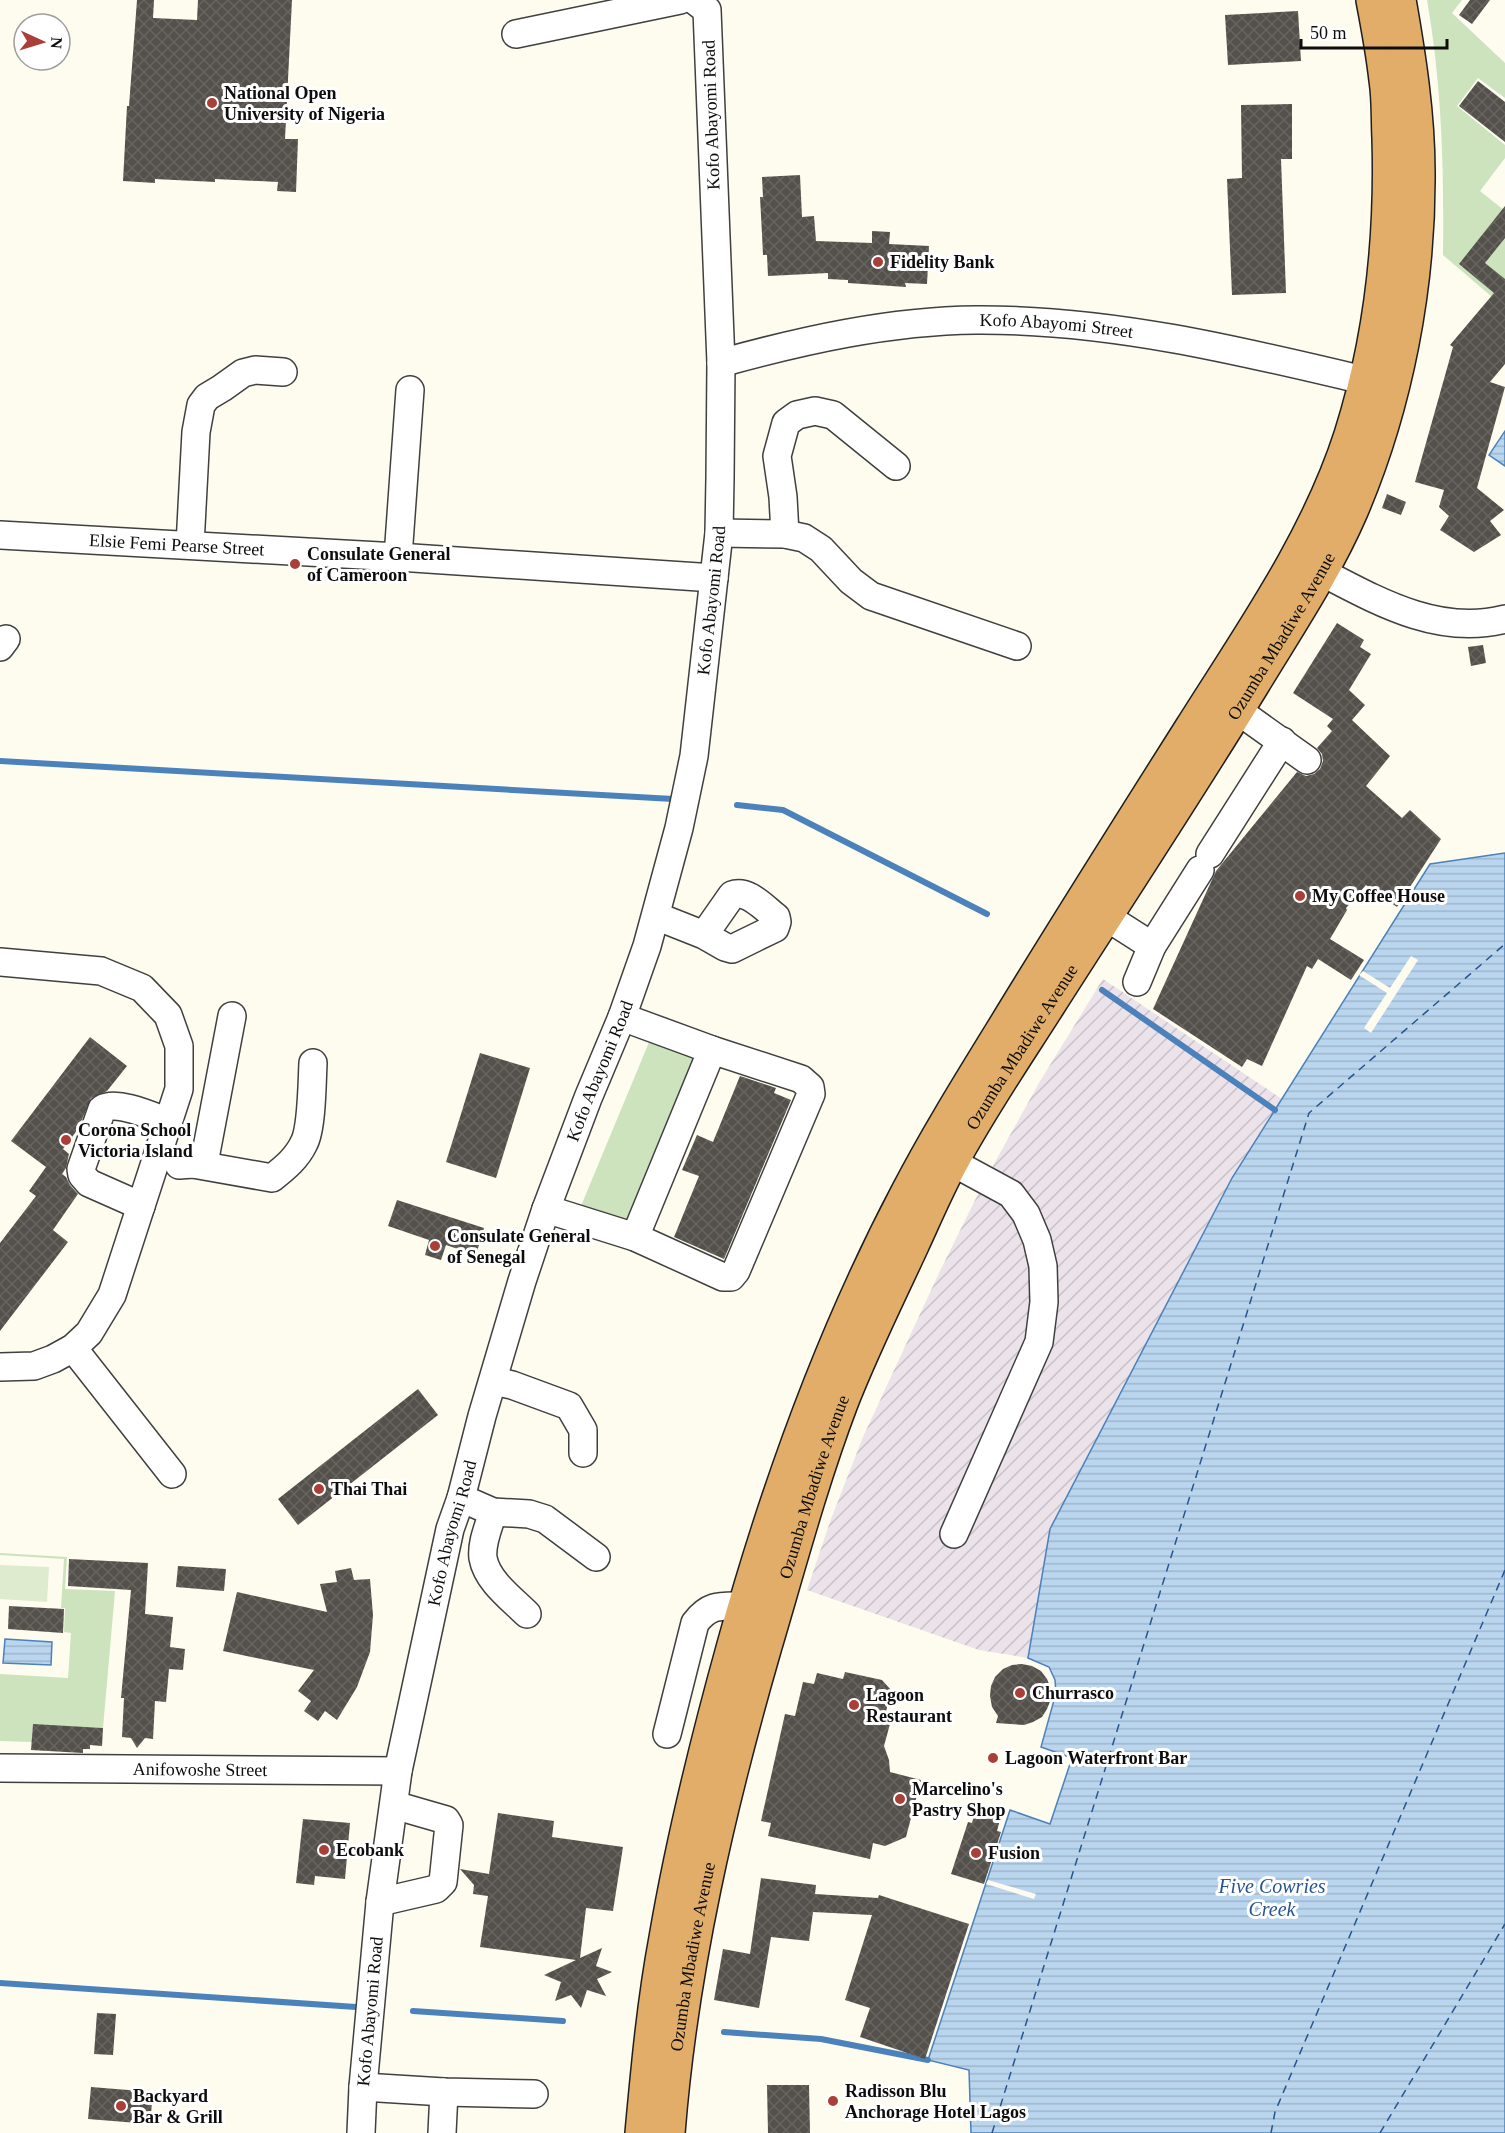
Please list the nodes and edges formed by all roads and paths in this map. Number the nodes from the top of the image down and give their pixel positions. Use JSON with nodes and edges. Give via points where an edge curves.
{"nodes":[{"id":1,"x":674,"y":0,"type":"edge"},
{"id":2,"x":680,"y":0,"type":"edge"},
{"id":3,"x":694,"y":0,"type":"edge"},
{"id":4,"x":1373,"y":0,"type":"edge"},
{"id":5,"x":1399,"y":0,"type":"edge"},
{"id":6,"x":516,"y":34,"type":"dead end"},
{"id":7,"x":721,"y":363,"type":"junction"},
{"id":8,"x":284,"y":372,"type":"dead end"},
{"id":9,"x":1379,"y":384,"type":"junction"},
{"id":10,"x":410,"y":390,"type":"dead end"},
{"id":11,"x":896,"y":466,"type":"dead end"},
{"id":12,"x":719,"y":533,"type":"junction"},
{"id":13,"x":785,"y":534,"type":"junction"},
{"id":14,"x":0,"y":535,"type":"edge"},
{"id":15,"x":190,"y":545,"type":"junction"},
{"id":16,"x":398,"y":557,"type":"junction"},
{"id":17,"x":1308,"y":565,"type":"junction"},
{"id":18,"x":714,"y":578,"type":"junction"},
{"id":19,"x":1505,"y":619,"type":"edge"},
{"id":20,"x":1017,"y":646,"type":"dead end"},
{"id":21,"x":1237,"y":710,"type":"junction"},
{"id":22,"x":1281,"y":741,"type":"junction"},
{"id":23,"x":1307,"y":760,"type":"dead end"},
{"id":24,"x":656,"y":916,"type":"junction"},
{"id":25,"x":1105,"y":916,"type":"junction"},
{"id":26,"x":704,"y":935,"type":"dead end"},
{"id":27,"x":1152,"y":946,"type":"junction"},
{"id":28,"x":0,"y":962,"type":"edge"},
{"id":29,"x":1137,"y":982,"type":"dead end"},
{"id":30,"x":232,"y":1016,"type":"dead end"},
{"id":31,"x":622,"y":1017,"type":"junction"},
{"id":32,"x":712,"y":1050,"type":"junction"},
{"id":33,"x":313,"y":1063,"type":"dead end"},
{"id":34,"x":168,"y":1122,"type":"junction"},
{"id":35,"x":952,"y":1162,"type":"junction"},
{"id":36,"x":193,"y":1164,"type":"junction"},
{"id":37,"x":154,"y":1166,"type":"junction"},
{"id":38,"x":141,"y":1206,"type":"junction"},
{"id":39,"x":546,"y":1209,"type":"junction"},
{"id":40,"x":635,"y":1237,"type":"junction"},
{"id":41,"x":73,"y":1347,"type":"junction"},
{"id":42,"x":0,"y":1367,"type":"edge"},
{"id":43,"x":493,"y":1381,"type":"junction"},
{"id":44,"x":583,"y":1453,"type":"dead end"},
{"id":45,"x":172,"y":1474,"type":"dead end"},
{"id":46,"x":461,"y":1498,"type":"junction"},
{"id":47,"x":493,"y":1512,"type":"junction"},
{"id":48,"x":954,"y":1534,"type":"dead end"},
{"id":49,"x":596,"y":1557,"type":"dead end"},
{"id":50,"x":745,"y":1606,"type":"junction"},
{"id":51,"x":527,"y":1614,"type":"dead end"},
{"id":52,"x":667,"y":1734,"type":"dead end"},
{"id":53,"x":0,"y":1768,"type":"edge"},
{"id":54,"x":398,"y":1771,"type":"junction"},
{"id":55,"x":394,"y":1805,"type":"junction"},
{"id":56,"x":380,"y":1902,"type":"junction"},
{"id":57,"x":363,"y":2087,"type":"junction"},
{"id":58,"x":444,"y":2092,"type":"junction"},
{"id":59,"x":534,"y":2094,"type":"dead end"},
{"id":60,"x":361,"y":2133,"type":"edge"},
{"id":61,"x":442,"y":2133,"type":"edge"},
{"id":62,"x":642,"y":2133,"type":"edge"},
{"id":63,"x":668,"y":2133,"type":"edge"}],
"edges":[{"from":1,"to":2,"type":"street"},
{"from":1,"to":6,"type":"street"},
{"from":3,"to":7,"type":"street","name":"Kofo Abayomi Road","via":[[707,10]]},
{"from":4,"to":9,"type":"highway","name":"Ozumba Mbadiwe Avenue","via":[[1387,82],[1390,164],[1387,242],[1378,317]]},
{"from":5,"to":9,"type":"highway","name":"Ozumba Mbadiwe Avenue","via":[[1416,125],[1417,222],[1403,337]]},
{"from":7,"to":9,"type":"street","name":"Kofo Abayomi Street","via":[[867,329],[974,320],[1092,325],[1177,339]]},
{"from":7,"to":12,"type":"street","name":"Kofo Abayomi Road"},
{"from":8,"to":15,"type":"street","via":[[243,373],[201,405]]},
{"from":9,"to":17,"type":"highway","name":"Ozumba Mbadiwe Avenue","via":[[1350,436]]},
{"from":10,"to":16,"type":"street"},
{"from":11,"to":13,"type":"street","via":[[833,415],[815,411],[797,415],[786,423],[777,456]]},
{"from":12,"to":13,"type":"street"},
{"from":12,"to":18,"type":"street","name":"Kofo Abayomi Road"},
{"from":13,"to":20,"type":"street","via":[[804,538],[821,549],[871,596]]},
{"from":14,"to":15,"type":"street","name":"Elsie Femi Pearse Street"},
{"from":15,"to":16,"type":"street","name":"Elsie Femi Pearse Street"},
{"from":16,"to":18,"type":"street","name":"Elsie Femi Pearse Street"},
{"from":17,"to":19,"type":"street","via":[[1415,616],[1472,623]]},
{"from":17,"to":21,"type":"highway","name":"Ozumba Mbadiwe Avenue"},
{"from":17,"to":50,"type":"highway","name":"Ozumba Mbadiwe Avenue","via":[[1245,644],[1062,932],[907,1194],[810,1409],[777,1499]]},
{"from":18,"to":24,"type":"street","name":"Kofo Abayomi Road","via":[[694,756],[680,828]]},
{"from":21,"to":22,"type":"street"},
{"from":21,"to":25,"type":"highway","name":"Ozumba Mbadiwe Avenue"},
{"from":22,"to":23,"type":"street"},
{"from":22,"to":27,"type":"street"},
{"from":24,"to":26,"type":"street"},
{"from":24,"to":31,"type":"street","name":"Kofo Abayomi Road"},
{"from":25,"to":27,"type":"street"},
{"from":25,"to":35,"type":"highway","name":"Ozumba Mbadiwe Avenue"},
{"from":27,"to":29,"type":"street"},
{"from":28,"to":34,"type":"street","via":[[101,971],[142,988],[168,1015],[179,1046],[179,1089]]},
{"from":30,"to":36,"type":"street","via":[[206,1153]]},
{"from":31,"to":32,"type":"street"},
{"from":31,"to":39,"type":"street","name":"Kofo Abayomi Road"},
{"from":32,"to":40,"type":"street"},
{"from":32,"to":40,"type":"street","via":[[801,1079],[810,1087],[810,1094],[731,1277],[723,1277]]},
{"from":33,"to":36,"type":"street","via":[[305,1142],[290,1164],[272,1178]]},
{"from":34,"to":37,"type":"street"},
{"from":34,"to":38,"type":"street","via":[[115,1105],[102,1109],[81,1169],[88,1183]]},
{"from":35,"to":48,"type":"street","via":[[1011,1194],[1026,1214],[1043,1266],[1044,1302],[1039,1342]]},
{"from":35,"to":63,"type":"highway","name":"Ozumba Mbadiwe Avenue","via":[[876,1321],[841,1405],[801,1522],[714,1845],[682,2007]]},
{"from":36,"to":37,"type":"street"},
{"from":37,"to":38,"type":"street"},
{"from":38,"to":41,"type":"street","via":[[112,1294],[89,1333]]},
{"from":39,"to":40,"type":"street"},
{"from":39,"to":43,"type":"street","name":"Kofo Abayomi Road"},
{"from":41,"to":42,"type":"street","via":[[34,1366]]},
{"from":41,"to":45,"type":"street"},
{"from":43,"to":44,"type":"street","via":[[569,1406],[583,1430]]},
{"from":43,"to":46,"type":"street","name":"Kofo Abayomi Road"},
{"from":46,"to":47,"type":"street"},
{"from":46,"to":54,"type":"street","name":"Kofo Abayomi Road","via":[[450,1529]]},
{"from":47,"to":49,"type":"street","via":[[545,1519]]},
{"from":47,"to":51,"type":"street","via":[[484,1541],[483,1558],[488,1574]]},
{"from":50,"to":52,"type":"street","via":[[714,1606],[695,1623]]},
{"from":50,"to":62,"type":"highway","name":"Ozumba Mbadiwe Avenue","via":[[712,1722],[680,1863],[656,1997]]},
{"from":53,"to":54,"type":"street","name":"Anifowoshe Street"},
{"from":54,"to":55,"type":"street","name":"Kofo Abayomi Road"},
{"from":55,"to":56,"type":"street","name":"Kofo Abayomi Road"},
{"from":55,"to":56,"type":"street","via":[[450,1824],[443,1882],[436,1889]]},
{"from":56,"to":57,"type":"street","name":"Kofo Abayomi Road"},
{"from":57,"to":58,"type":"street"},
{"from":57,"to":60,"type":"street","name":"Kofo Abayomi Road"},
{"from":58,"to":59,"type":"street"},
{"from":58,"to":61,"type":"street"}]}
